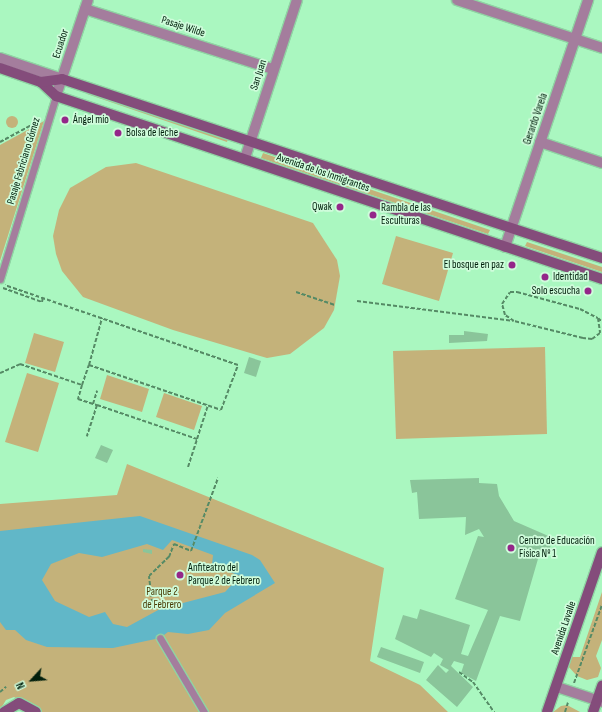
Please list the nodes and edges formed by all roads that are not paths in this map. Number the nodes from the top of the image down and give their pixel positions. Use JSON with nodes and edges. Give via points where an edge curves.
{"nodes":[{"id":1,"x":297,"y":0,"type":"edge"},
{"id":2,"x":457,"y":0,"type":"edge"},
{"id":3,"x":588,"y":0,"type":"edge"},
{"id":4,"x":87,"y":4,"type":"edge"},
{"id":5,"x":576,"y":39,"type":"junction"},
{"id":6,"x":602,"y":48,"type":"edge"},
{"id":7,"x":0,"y":58,"type":"edge"},
{"id":8,"x":0,"y":68,"type":"edge"},
{"id":9,"x":273,"y":69,"type":"junction"},
{"id":10,"x":62,"y":79,"type":"junction"},
{"id":11,"x":41,"y":82,"type":"junction"},
{"id":12,"x":56,"y":96,"type":"junction"},
{"id":13,"x":250,"y":141,"type":"junction"},
{"id":14,"x":540,"y":142,"type":"junction"},
{"id":15,"x":245,"y":158,"type":"junction"},
{"id":16,"x":602,"y":163,"type":"edge"},
{"id":17,"x":511,"y":228,"type":"junction"},
{"id":18,"x":505,"y":247,"type":"junction"},
{"id":19,"x":602,"y":258,"type":"edge"},
{"id":20,"x":602,"y":279,"type":"edge"},
{"id":21,"x":2,"y":281,"type":"edge"},
{"id":22,"x":602,"y":552,"type":"edge"},
{"id":23,"x":160,"y":638,"type":"dead end"},
{"id":24,"x":602,"y":686,"type":"edge"},
{"id":25,"x":556,"y":687,"type":"junction"},
{"id":26,"x":600,"y":702,"type":"edge"},
{"id":27,"x":4,"y":712,"type":"edge"},
{"id":28,"x":36,"y":712,"type":"edge"},
{"id":29,"x":204,"y":712,"type":"edge"},
{"id":30,"x":548,"y":712,"type":"edge"},
{"id":31,"x":593,"y":712,"type":"edge"}],
"edges":[{"from":1,"to":9,"type":"street","name":"San Juan"},
{"from":2,"to":5,"type":"street"},
{"from":3,"to":5,"type":"street","name":"Gerardo Varela"},
{"from":4,"to":9,"type":"street","name":"Pasaje Wilde"},
{"from":4,"to":10,"type":"street","name":"Ecuador"},
{"from":5,"to":6,"type":"street"},
{"from":5,"to":14,"type":"street","name":"Gerardo Varela"},
{"from":7,"to":10,"type":"street","name":"Avenida de los Inmigrantes"},
{"from":8,"to":11,"type":"main road","name":"Avenida de los Inmigrantes"},
{"from":9,"to":13,"type":"street","name":"San Juan"},
{"from":10,"to":11,"type":"main road","name":"Avenida de los Inmigrantes"},
{"from":10,"to":12,"type":"street","name":"Ecuador"},
{"from":10,"to":13,"type":"main road","name":"Avenida de los Inmigrantes"},
{"from":11,"to":12,"type":"main road","name":"Avenida de los Inmigrantes"},
{"from":12,"to":15,"type":"main road","name":"Avenida de los Inmigrantes"},
{"from":12,"to":21,"type":"lane","name":"Pasaje Fabriciano Gómez"},
{"from":13,"to":15,"type":"street","name":"San Juan"},
{"from":13,"to":17,"type":"main road","name":"Avenida de los Inmigrantes"},
{"from":14,"to":16,"type":"street"},
{"from":14,"to":17,"type":"street","name":"Gerardo Varela"},
{"from":15,"to":18,"type":"main road","name":"Avenida de los Inmigrantes"},
{"from":17,"to":18,"type":"street","name":"Gerardo Varela"},
{"from":17,"to":19,"type":"main road","name":"Avenida de los Inmigrantes"},
{"from":18,"to":20,"type":"main road","name":"Avenida de los Inmigrantes"},
{"from":22,"to":25,"type":"main road","name":"Avenida Lavalle"},
{"from":23,"to":29,"type":"lane"},
{"from":24,"to":26,"type":"main road"},
{"from":25,"to":26,"type":"street"},
{"from":25,"to":30,"type":"main road","name":"Avenida Lavalle"},
{"from":26,"to":31,"type":"main road"},
{"from":27,"to":28,"type":"main road","via":[[19,703]]}]}
